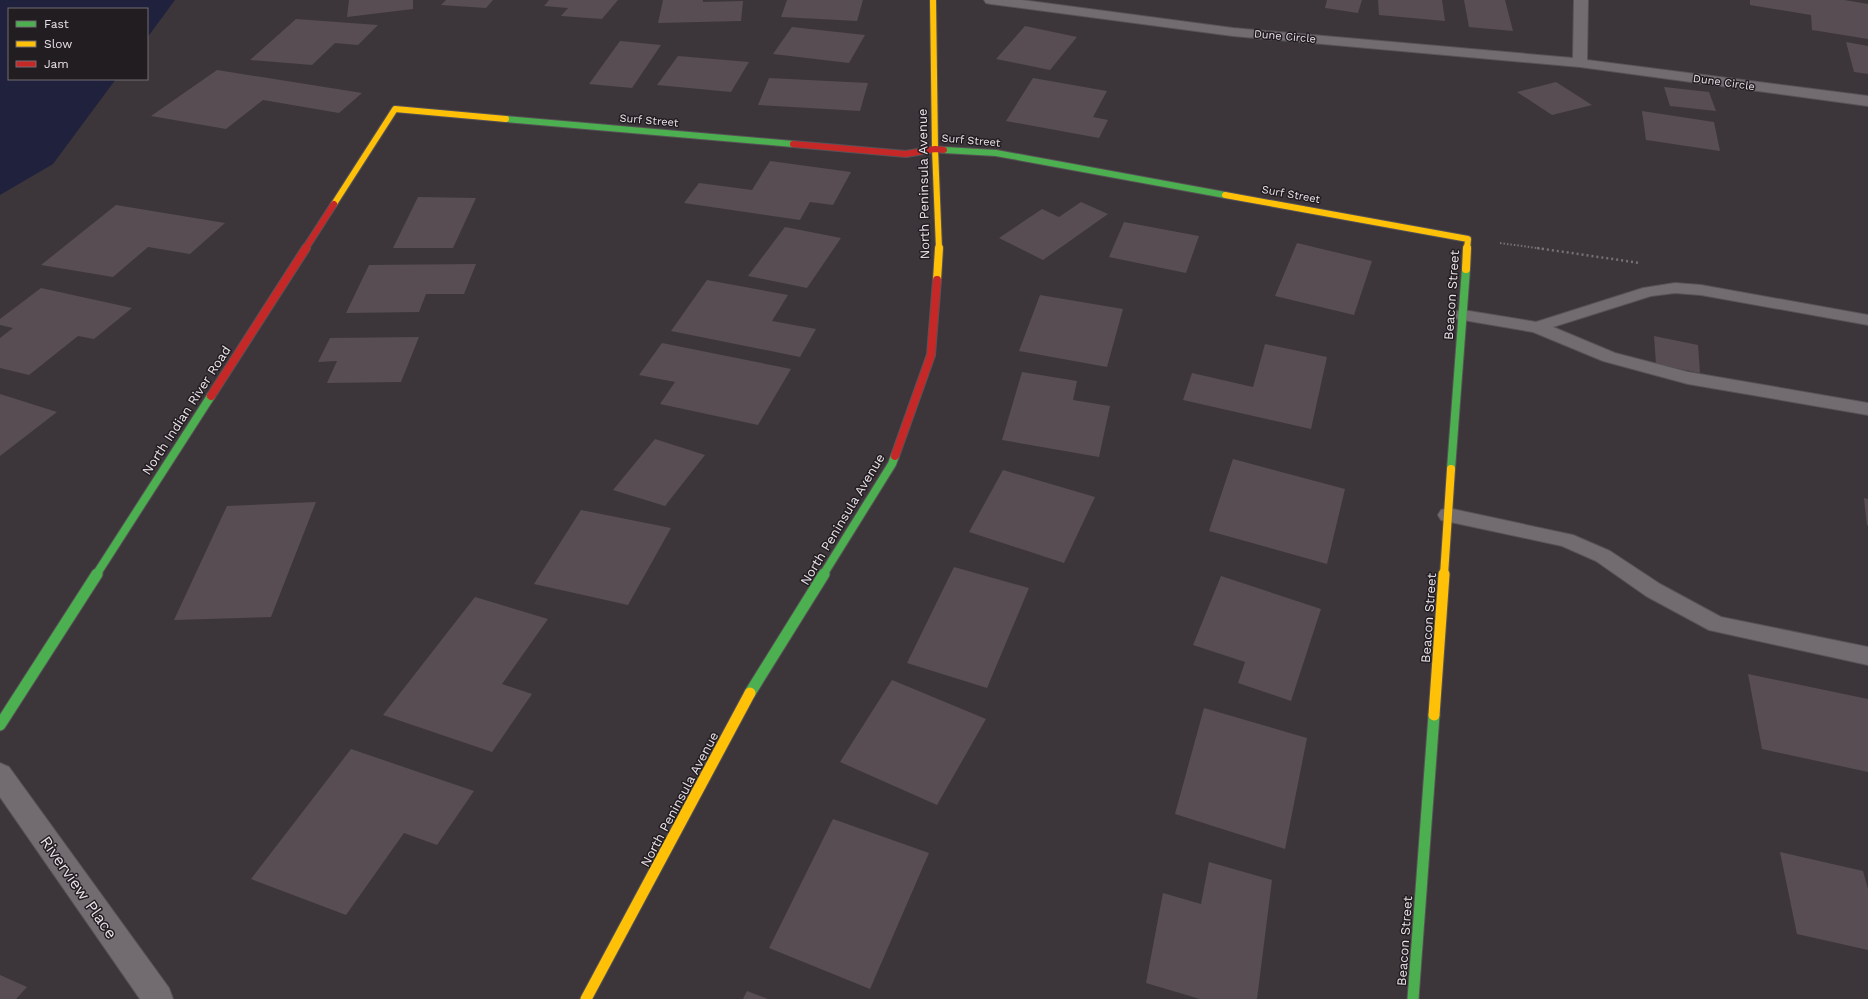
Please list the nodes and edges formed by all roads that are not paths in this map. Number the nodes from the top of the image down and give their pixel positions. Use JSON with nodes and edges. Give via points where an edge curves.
{"nodes":[{"id":1,"x":934,"y":0,"type":"edge"},
{"id":2,"x":992,"y":0,"type":"edge"},
{"id":3,"x":1581,"y":0,"type":"edge"},
{"id":4,"x":1580,"y":62,"type":"junction"},
{"id":5,"x":1868,"y":101,"type":"edge"},
{"id":6,"x":395,"y":109,"type":"joint"},
{"id":7,"x":935,"y":149,"type":"junction"},
{"id":8,"x":1468,"y":239,"type":"joint"},
{"id":9,"x":1463,"y":315,"type":"junction"},
{"id":10,"x":1868,"y":320,"type":"edge"},
{"id":11,"x":1536,"y":327,"type":"junction"},
{"id":12,"x":1868,"y":409,"type":"edge"},
{"id":13,"x":1448,"y":515,"type":"junction"},
{"id":14,"x":1868,"y":656,"type":"edge"},
{"id":15,"x":0,"y":725,"type":"edge"},
{"id":16,"x":0,"y":775,"type":"edge"},
{"id":17,"x":158,"y":999,"type":"edge"},
{"id":18,"x":586,"y":999,"type":"edge"},
{"id":19,"x":1413,"y":999,"type":"edge"}],
"edges":[{"from":1,"to":7,"type":"street","name":"North Peninsula Avenue"},
{"from":2,"to":4,"type":"street","name":"Dune Circle","via":[[1233,32]]},
{"from":3,"to":4,"type":"street"},
{"from":4,"to":5,"type":"street","name":"Dune Circle"},
{"from":6,"to":7,"type":"street","name":"Surf Street","via":[[906,154]]},
{"from":6,"to":15,"type":"street","name":"North Indian River Road"},
{"from":7,"to":8,"type":"street","name":"Surf Street","via":[[996,153]]},
{"from":7,"to":18,"type":"street","name":"North Peninsula Avenue","via":[[940,238],[931,355],[892,464],[747,699]]},
{"from":8,"to":9,"type":"street","name":"Beacon Street"},
{"from":9,"to":11,"type":"lane"},
{"from":9,"to":13,"type":"street","name":"Beacon Street"},
{"from":10,"to":11,"type":"lane","via":[[1701,290],[1675,288],[1649,291]]},
{"from":11,"to":12,"type":"lane","via":[[1609,357],[1688,378]]},
{"from":13,"to":14,"type":"lane","via":[[1566,540],[1603,556],[1653,590],[1716,624]]},
{"from":13,"to":19,"type":"street","name":"Beacon Street"},
{"from":16,"to":17,"type":"street","name":"Riverview Place"}]}
